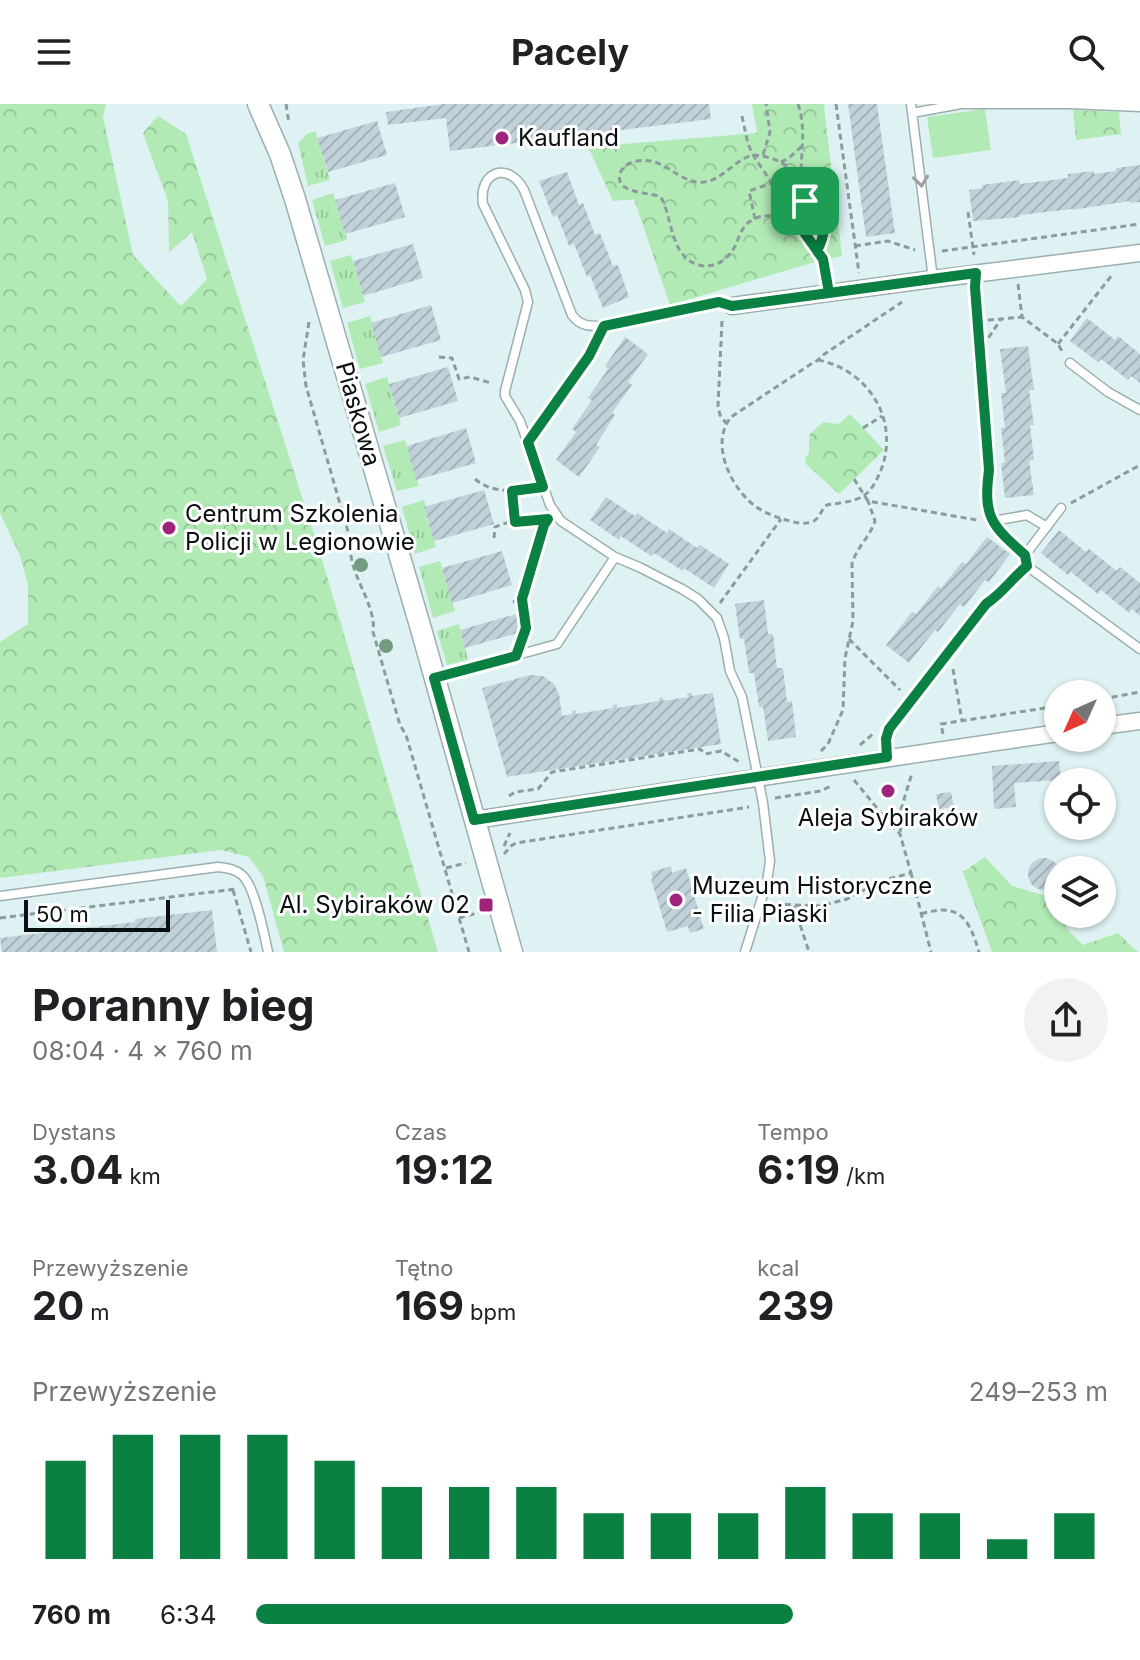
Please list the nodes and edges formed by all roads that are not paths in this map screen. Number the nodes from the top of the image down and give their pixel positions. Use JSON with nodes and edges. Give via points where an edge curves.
{"nodes":[{"id":1,"x":258,"y":104,"type":"edge"},
{"id":2,"x":271,"y":104,"type":"edge"},
{"id":3,"x":1140,"y":107,"type":"edge"},
{"id":4,"x":911,"y":109,"type":"edge"},
{"id":5,"x":280,"y":154,"type":"junction"},
{"id":6,"x":1140,"y":253,"type":"edge"},
{"id":7,"x":933,"y":279,"type":"junction"},
{"id":8,"x":728,"y":304,"type":"road end"},
{"id":9,"x":1070,"y":363,"type":"dead end"},
{"id":10,"x":982,"y":387,"type":"road end"},
{"id":11,"x":1140,"y":410,"type":"edge"},
{"id":12,"x":528,"y":442,"type":"junction"},
{"id":13,"x":1061,"y":508,"type":"road end"},
{"id":14,"x":993,"y":521,"type":"junction"},
{"id":15,"x":1047,"y":527,"type":"junction"},
{"id":16,"x":1025,"y":555,"type":"junction"},
{"id":17,"x":615,"y":557,"type":"junction"},
{"id":18,"x":1027,"y":566,"type":"junction"},
{"id":19,"x":1140,"y":649,"type":"edge"},
{"id":20,"x":434,"y":678,"type":"junction"},
{"id":21,"x":1140,"y":721,"type":"edge"},
{"id":22,"x":1116,"y":724,"type":"edge"},
{"id":23,"x":1044,"y":735,"type":"edge"},
{"id":24,"x":887,"y":757,"type":"junction"},
{"id":25,"x":757,"y":769,"type":"junction"},
{"id":26,"x":474,"y":820,"type":"junction"},
{"id":27,"x":0,"y":896,"type":"edge"},
{"id":28,"x":268,"y":952,"type":"edge"},
{"id":29,"x":512,"y":952,"type":"edge"},
{"id":30,"x":745,"y":952,"type":"edge"}],
"edges":[{"from":1,"to":5,"type":"street","name":"Piaskowa"},
{"from":2,"to":5,"type":"street","name":"Piaskowa"},
{"from":3,"to":4,"type":"lane","via":[[961,104]]},
{"from":4,"to":7,"type":"lane","one_way":true},
{"from":5,"to":20,"type":"street","name":"Piaskowa"},
{"from":6,"to":7,"type":"street"},
{"from":7,"to":8,"type":"street"},
{"from":9,"to":11,"type":"lane"},
{"from":10,"to":14,"type":"lane"},
{"from":12,"to":12,"type":"lane","via":[[505,391],[528,302],[483,204],[485,182],[503,173],[520,182],[572,315],[585,326],[604,326]]},
{"from":12,"to":17,"type":"lane","via":[[561,521]]},
{"from":13,"to":15,"type":"lane"},
{"from":14,"to":15,"type":"lane","via":[[1027,515]]},
{"from":14,"to":16,"type":"lane"},
{"from":15,"to":16,"type":"lane"},
{"from":16,"to":18,"type":"lane"},
{"from":17,"to":20,"type":"lane","via":[[557,644]]},
{"from":17,"to":25,"type":"lane","via":[[682,589],[717,618]]},
{"from":18,"to":19,"type":"lane"},
{"from":18,"to":24,"type":"lane","via":[[986,604],[889,729]]},
{"from":20,"to":26,"type":"street","name":"Piaskowa"},
{"from":21,"to":22,"type":"street"},
{"from":23,"to":24,"type":"street"},
{"from":24,"to":25,"type":"street"},
{"from":25,"to":26,"type":"street"},
{"from":25,"to":30,"type":"lane","via":[[770,861]]},
{"from":26,"to":29,"type":"street","name":"Piaskowa"},
{"from":27,"to":28,"type":"lane","via":[[230,868],[251,887]]}]}
